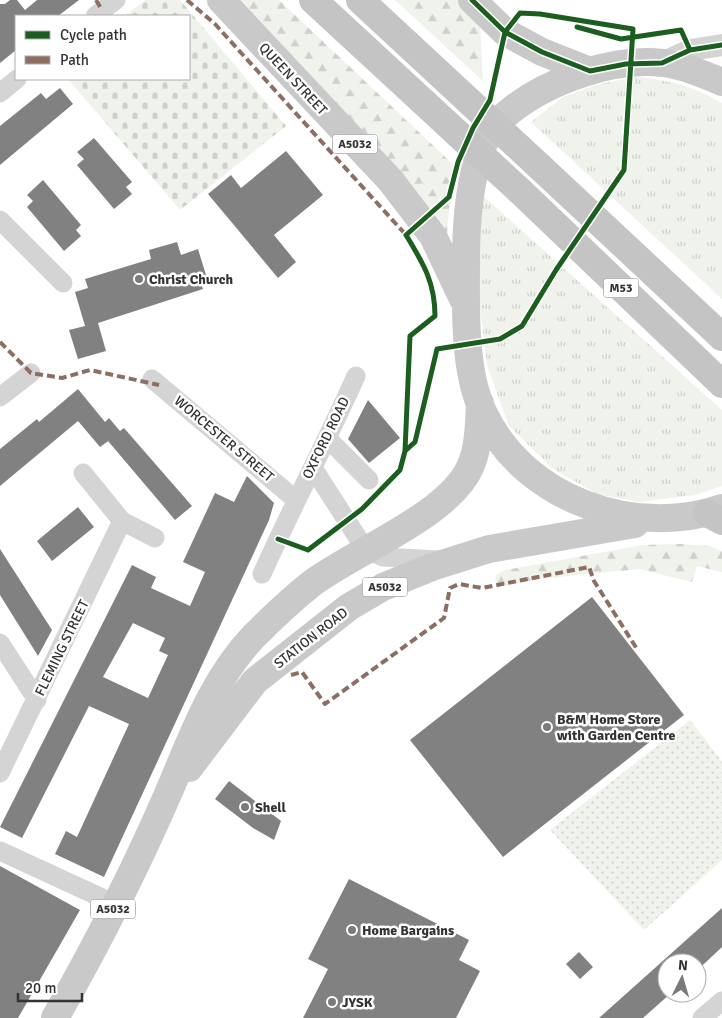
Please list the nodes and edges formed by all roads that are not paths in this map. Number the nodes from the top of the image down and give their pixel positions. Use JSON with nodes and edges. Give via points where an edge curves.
{"nodes":[{"id":1,"x":116,"y":0,"type":"edge"},
{"id":2,"x":221,"y":0,"type":"edge"},
{"id":3,"x":312,"y":0,"type":"edge"},
{"id":4,"x":360,"y":0,"type":"edge"},
{"id":5,"x":472,"y":0,"type":"edge"},
{"id":6,"x":96,"y":15,"type":"edge"},
{"id":7,"x":722,"y":45,"type":"edge"},
{"id":8,"x":662,"y":63,"type":"junction"},
{"id":9,"x":590,"y":71,"type":"junction"},
{"id":10,"x":16,"y":80,"type":"edge"},
{"id":11,"x":722,"y":82,"type":"edge"},
{"id":12,"x":0,"y":93,"type":"edge"},
{"id":13,"x":0,"y":220,"type":"edge"},
{"id":14,"x":63,"y":284,"type":"dead end"},
{"id":15,"x":466,"y":305,"type":"junction"},
{"id":16,"x":722,"y":337,"type":"edge"},
{"id":17,"x":31,"y":373,"type":"dead end"},
{"id":18,"x":356,"y":376,"type":"dead end"},
{"id":19,"x":152,"y":379,"type":"dead end"},
{"id":20,"x":722,"y":384,"type":"edge"},
{"id":21,"x":0,"y":397,"type":"edge"},
{"id":22,"x":480,"y":403,"type":"junction"},
{"id":23,"x":328,"y":439,"type":"junction"},
{"id":24,"x":313,"y":468,"type":"junction"},
{"id":25,"x":83,"y":473,"type":"dead end"},
{"id":26,"x":369,"y":480,"type":"dead end"},
{"id":27,"x":296,"y":500,"type":"junction"},
{"id":28,"x":708,"y":515,"type":"edge"},
{"id":29,"x":122,"y":521,"type":"junction"},
{"id":30,"x":155,"y":538,"type":"dead end"},
{"id":31,"x":365,"y":549,"type":"junction"},
{"id":32,"x":452,"y":560,"type":"junction"},
{"id":33,"x":262,"y":574,"type":"dead end"},
{"id":34,"x":0,"y":643,"type":"edge"},
{"id":35,"x":37,"y":700,"type":"junction"},
{"id":36,"x":0,"y":773,"type":"edge"},
{"id":37,"x":167,"y":797,"type":"junction"},
{"id":38,"x":0,"y":851,"type":"edge"},
{"id":39,"x":116,"y":904,"type":"junction"},
{"id":40,"x":722,"y":1001,"type":"edge"},
{"id":41,"x":56,"y":1018,"type":"edge"},
{"id":42,"x":702,"y":1018,"type":"edge"}],
"edges":[{"from":1,"to":6,"type":"street"},
{"from":2,"to":15,"type":"main road","name":"QUEEN STREET","number":"A5032","via":[[391,181],[433,236]]},
{"from":3,"to":20,"type":"highway","number":"M53","bridge":true},
{"from":4,"to":16,"type":"highway","number":"M53","bridge":true},
{"from":5,"to":9,"type":"main road","via":[[505,32],[542,52]]},
{"from":7,"to":8,"type":"street","via":[[690,50]]},
{"from":8,"to":9,"type":"main road","number":"A5032","via":[[626,64]]},
{"from":8,"to":11,"type":"main road","number":"A5032","via":[[693,70]]},
{"from":9,"to":15,"type":"main road","number":"A5032","via":[[559,82],[520,104],[494,125],[472,183],[466,241]]},
{"from":10,"to":12,"type":"street"},
{"from":13,"to":14,"type":"street"},
{"from":15,"to":22,"type":"main road","number":"A5032","via":[[472,368]]},
{"from":17,"to":21,"type":"street"},
{"from":18,"to":23,"type":"street","name":"OXFORD ROAD"},
{"from":19,"to":27,"type":"street","name":"WORCESTER STREET"},
{"from":22,"to":28,"type":"main road","number":"A5032","via":[[500,442],[527,469],[580,503],[637,518]]},
{"from":22,"to":31,"type":"main road","name":"STATION ROAD","number":"A5032","via":[[471,465],[455,490],[429,512]]},
{"from":23,"to":24,"type":"street","name":"OXFORD ROAD"},
{"from":23,"to":26,"type":"street"},
{"from":24,"to":27,"type":"street","name":"OXFORD ROAD"},
{"from":24,"to":31,"type":"street"},
{"from":25,"to":29,"type":"street"},
{"from":27,"to":33,"type":"street"},
{"from":28,"to":32,"type":"main road","name":"STATION ROAD","number":"A5032","via":[[538,539]]},
{"from":29,"to":30,"type":"street"},
{"from":29,"to":35,"type":"street","name":"FLEMING STREET"},
{"from":31,"to":32,"type":"street","via":[[383,557]]},
{"from":31,"to":37,"type":"main road","name":"STATION ROAD","number":"A5032","via":[[312,584],[252,638],[199,718]]},
{"from":32,"to":37,"type":"main road","name":"STATION ROAD","number":"A5032","via":[[383,587],[349,607],[255,681]]},
{"from":34,"to":35,"type":"street"},
{"from":35,"to":36,"type":"street","name":"FLEMING STREET"},
{"from":37,"to":39,"type":"main road","name":"STATION ROAD","number":"A5032"},
{"from":38,"to":39,"type":"street"},
{"from":39,"to":41,"type":"main road","name":"STATION ROAD","number":"A5032"},
{"from":40,"to":42,"type":"street"}]}
